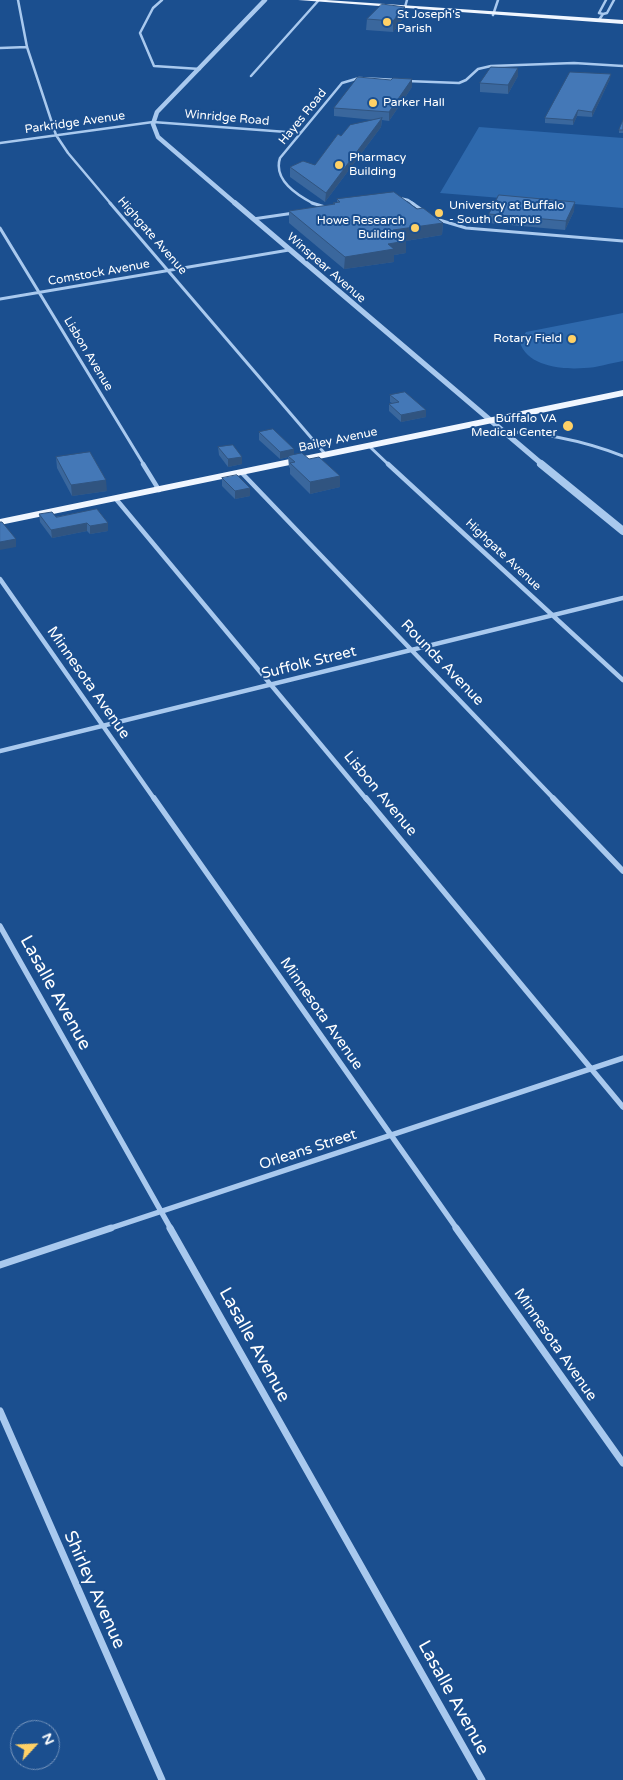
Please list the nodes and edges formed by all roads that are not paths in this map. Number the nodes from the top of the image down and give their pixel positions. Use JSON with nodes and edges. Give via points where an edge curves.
{"nodes":[{"id":1,"x":18,"y":0,"type":"edge"},
{"id":2,"x":162,"y":0,"type":"edge"},
{"id":3,"x":265,"y":0,"type":"edge"},
{"id":4,"x":301,"y":0,"type":"edge"},
{"id":5,"x":407,"y":0,"type":"edge"},
{"id":6,"x":498,"y":0,"type":"edge"},
{"id":7,"x":606,"y":0,"type":"edge"},
{"id":8,"x":614,"y":0,"type":"edge"},
{"id":9,"x":321,"y":1,"type":"edge"},
{"id":10,"x":405,"y":7,"type":"junction"},
{"id":11,"x":494,"y":14,"type":"junction"},
{"id":12,"x":603,"y":14,"type":"junction"},
{"id":13,"x":599,"y":20,"type":"junction"},
{"id":14,"x":623,"y":22,"type":"edge"},
{"id":15,"x":27,"y":47,"type":"junction"},
{"id":16,"x":0,"y":48,"type":"edge"},
{"id":17,"x":623,"y":66,"type":"edge"},
{"id":18,"x":200,"y":69,"type":"junction"},
{"id":19,"x":251,"y":76,"type":"dead end"},
{"id":20,"x":152,"y":122,"type":"junction"},
{"id":21,"x":300,"y":133,"type":"junction"},
{"id":22,"x":56,"y":135,"type":"junction"},
{"id":23,"x":0,"y":143,"type":"edge"},
{"id":24,"x":391,"y":196,"type":"edge"},
{"id":25,"x":322,"y":207,"type":"junction"},
{"id":26,"x":329,"y":207,"type":"edge"},
{"id":27,"x":314,"y":210,"type":"edge"},
{"id":28,"x":302,"y":212,"type":"edge"},
{"id":29,"x":426,"y":213,"type":"edge"},
{"id":30,"x":433,"y":218,"type":"edge"},
{"id":31,"x":253,"y":219,"type":"junction"},
{"id":32,"x":0,"y":228,"type":"edge"},
{"id":33,"x":623,"y":241,"type":"edge"},
{"id":34,"x":289,"y":250,"type":"junction"},
{"id":35,"x":169,"y":270,"type":"junction"},
{"id":36,"x":39,"y":292,"type":"junction"},
{"id":37,"x":0,"y":299,"type":"edge"},
{"id":38,"x":623,"y":393,"type":"edge"},
{"id":39,"x":489,"y":421,"type":"junction"},
{"id":40,"x":502,"y":432,"type":"junction"},
{"id":41,"x":369,"y":446,"type":"junction"},
{"id":42,"x":326,"y":455,"type":"junction"},
{"id":43,"x":623,"y":456,"type":"edge"},
{"id":44,"x":242,"y":473,"type":"junction"},
{"id":45,"x":159,"y":490,"type":"junction"},
{"id":46,"x":116,"y":499,"type":"junction"},
{"id":47,"x":0,"y":522,"type":"edge"},
{"id":48,"x":623,"y":530,"type":"edge"},
{"id":49,"x":0,"y":579,"type":"edge"},
{"id":50,"x":623,"y":598,"type":"edge"},
{"id":51,"x":553,"y":615,"type":"junction"},
{"id":52,"x":412,"y":650,"type":"junction"},
{"id":53,"x":623,"y":680,"type":"edge"},
{"id":54,"x":272,"y":685,"type":"junction"},
{"id":55,"x":104,"y":726,"type":"junction"},
{"id":56,"x":0,"y":752,"type":"edge"},
{"id":57,"x":623,"y":871,"type":"edge"},
{"id":58,"x":0,"y":926,"type":"edge"},
{"id":59,"x":623,"y":1058,"type":"edge"},
{"id":60,"x":591,"y":1068,"type":"junction"},
{"id":61,"x":623,"y":1107,"type":"edge"},
{"id":62,"x":390,"y":1136,"type":"junction"},
{"id":63,"x":161,"y":1211,"type":"junction"},
{"id":64,"x":0,"y":1265,"type":"edge"},
{"id":65,"x":0,"y":1411,"type":"edge"},
{"id":66,"x":623,"y":1463,"type":"edge"},
{"id":67,"x":162,"y":1780,"type":"edge"},
{"id":68,"x":482,"y":1780,"type":"edge"}],
"edges":[{"from":1,"to":15,"type":"street","name":"Highgate Avenue"},
{"from":2,"to":18,"type":"street","via":[[153,8],[140,33],[154,66]]},
{"from":3,"to":18,"type":"street"},
{"from":4,"to":9,"type":"main road"},
{"from":5,"to":10,"type":"street"},
{"from":6,"to":11,"type":"street"},
{"from":7,"to":12,"type":"street","via":[[599,13]]},
{"from":8,"to":12,"type":"street","via":[[607,13]]},
{"from":9,"to":10,"type":"main road"},
{"from":9,"to":19,"type":"street"},
{"from":10,"to":11,"type":"main road"},
{"from":11,"to":13,"type":"main road"},
{"from":12,"to":13,"type":"street"},
{"from":13,"to":14,"type":"main road"},
{"from":15,"to":16,"type":"street"},
{"from":15,"to":22,"type":"street","name":"Highgate Avenue"},
{"from":17,"to":21,"type":"street","name":"Hayes Road","via":[[574,63],[485,67],[464,81],[451,84],[354,79],[340,84]]},
{"from":18,"to":20,"type":"street","via":[[157,112]]},
{"from":20,"to":21,"type":"street","name":"Winridge Road"},
{"from":20,"to":22,"type":"street","name":"Parkridge Avenue"},
{"from":20,"to":31,"type":"street","name":"Winspear Avenue","via":[[163,143]]},
{"from":21,"to":25,"type":"street","name":"Hayes Road","via":[[280,158],[278,172],[286,184],[312,204]]},
{"from":22,"to":23,"type":"street","name":"Parkridge Avenue"},
{"from":22,"to":35,"type":"street","name":"Highgate Avenue"},
{"from":24,"to":29,"type":"street","via":[[408,200]]},
{"from":25,"to":26,"type":"street","name":"Hayes Road"},
{"from":25,"to":27,"type":"street"},
{"from":28,"to":31,"type":"street"},
{"from":30,"to":33,"type":"street","via":[[466,228]]},
{"from":31,"to":34,"type":"street","name":"Winspear Avenue"},
{"from":32,"to":36,"type":"street","name":"Lisbon Avenue"},
{"from":34,"to":35,"type":"street","name":"Comstock Avenue"},
{"from":34,"to":39,"type":"street","name":"Winspear Avenue"},
{"from":35,"to":36,"type":"street","name":"Comstock Avenue"},
{"from":35,"to":42,"type":"street","name":"Highgate Avenue"},
{"from":36,"to":37,"type":"street","name":"Comstock Avenue"},
{"from":36,"to":45,"type":"street","name":"Lisbon Avenue"},
{"from":38,"to":39,"type":"main road","name":"Bailey Avenue"},
{"from":39,"to":40,"type":"street","name":"Winspear Avenue"},
{"from":39,"to":41,"type":"main road","name":"Bailey Avenue"},
{"from":40,"to":43,"type":"street","via":[[568,439]]},
{"from":40,"to":48,"type":"street","name":"Winspear Avenue"},
{"from":41,"to":42,"type":"main road","name":"Bailey Avenue"},
{"from":41,"to":51,"type":"street","name":"Highgate Avenue"},
{"from":42,"to":44,"type":"main road","name":"Bailey Avenue"},
{"from":44,"to":45,"type":"main road","name":"Bailey Avenue"},
{"from":44,"to":52,"type":"street","name":"Rounds Avenue"},
{"from":45,"to":46,"type":"main road","name":"Bailey Avenue"},
{"from":46,"to":47,"type":"main road","name":"Bailey Avenue"},
{"from":46,"to":54,"type":"street","name":"Lisbon Avenue"},
{"from":49,"to":55,"type":"street","name":"Minnesota Avenue"},
{"from":50,"to":51,"type":"street","name":"Suffolk Street"},
{"from":51,"to":52,"type":"street","name":"Suffolk Street"},
{"from":51,"to":53,"type":"street","name":"Highgate Avenue"},
{"from":52,"to":54,"type":"street","name":"Suffolk Street"},
{"from":52,"to":57,"type":"street","name":"Rounds Avenue"},
{"from":54,"to":55,"type":"street","name":"Suffolk Street"},
{"from":54,"to":60,"type":"street","name":"Lisbon Avenue"},
{"from":55,"to":56,"type":"street","name":"Suffolk Street"},
{"from":55,"to":62,"type":"street","name":"Minnesota Avenue"},
{"from":58,"to":63,"type":"street","name":"Lasalle Avenue"},
{"from":59,"to":60,"type":"street","name":"Orleans Street"},
{"from":60,"to":61,"type":"street","name":"Lisbon Avenue"},
{"from":60,"to":62,"type":"street","name":"Orleans Street"},
{"from":62,"to":63,"type":"street","name":"Orleans Street"},
{"from":62,"to":66,"type":"street","name":"Minnesota Avenue"},
{"from":63,"to":64,"type":"street","name":"Orleans Street"},
{"from":63,"to":68,"type":"street","name":"Lasalle Avenue"},
{"from":65,"to":67,"type":"street","name":"Shirley Avenue"}]}
